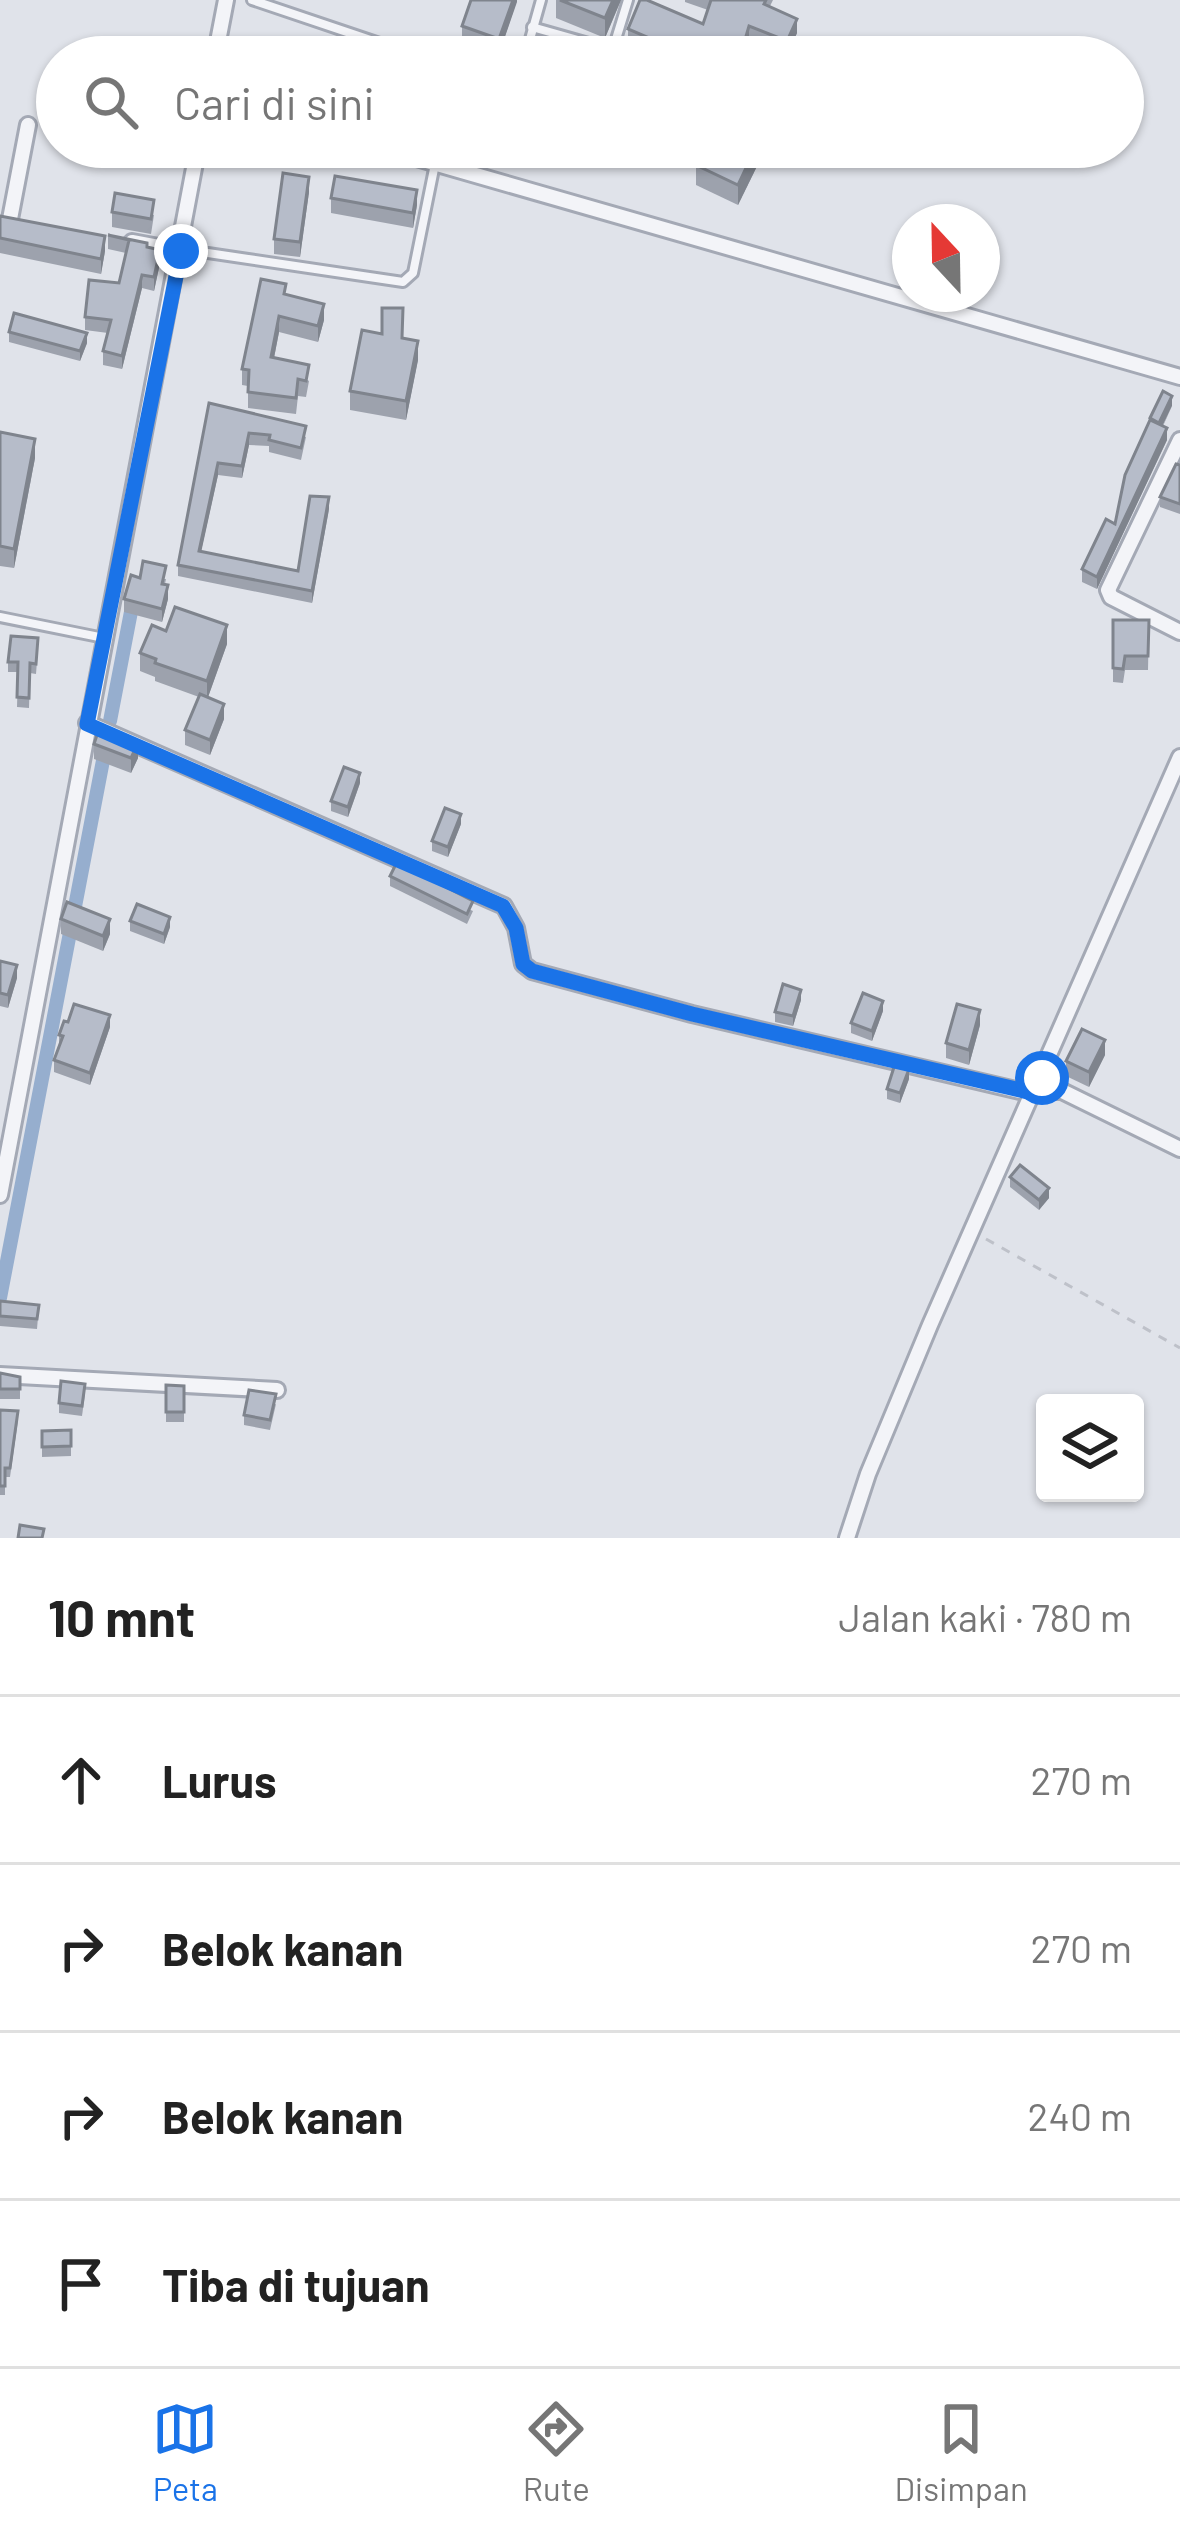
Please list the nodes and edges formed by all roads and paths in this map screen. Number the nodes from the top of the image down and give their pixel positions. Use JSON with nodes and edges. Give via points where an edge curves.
{"nodes":[{"id":1,"x":226,"y":0,"type":"edge"},
{"id":2,"x":252,"y":0,"type":"edge"},
{"id":3,"x":541,"y":0,"type":"edge"},
{"id":4,"x":628,"y":0,"type":"edge"},
{"id":5,"x":532,"y":27,"type":"junction"},
{"id":6,"x":219,"y":36,"type":"edge"},
{"id":7,"x":359,"y":36,"type":"edge"},
{"id":8,"x":530,"y":36,"type":"edge"},
{"id":9,"x":566,"y":36,"type":"edge"},
{"id":10,"x":618,"y":36,"type":"edge"},
{"id":11,"x":28,"y":125,"type":"dead end"},
{"id":12,"x":195,"y":168,"type":"edge"},
{"id":13,"x":435,"y":168,"type":"edge"},
{"id":14,"x":453,"y":168,"type":"edge"},
{"id":15,"x":5,"y":218,"type":"edge"},
{"id":16,"x":32,"y":223,"type":"edge"},
{"id":17,"x":117,"y":239,"type":"edge"},
{"id":18,"x":181,"y":250,"type":"junction"},
{"id":19,"x":1180,"y":377,"type":"edge"},
{"id":20,"x":1180,"y":440,"type":"edge"},
{"id":21,"x":0,"y":617,"type":"edge"},
{"id":22,"x":1180,"y":632,"type":"edge"},
{"id":23,"x":105,"y":638,"type":"junction"},
{"id":24,"x":87,"y":724,"type":"junction"},
{"id":25,"x":1180,"y":758,"type":"edge"},
{"id":26,"x":1035,"y":1094,"type":"junction"},
{"id":27,"x":0,"y":1108,"type":"edge"},
{"id":28,"x":16,"y":1112,"type":"junction"},
{"id":29,"x":1180,"y":1149,"type":"edge"},
{"id":30,"x":0,"y":1195,"type":"edge"},
{"id":31,"x":974,"y":1232,"type":"junction"},
{"id":32,"x":1180,"y":1348,"type":"edge"},
{"id":33,"x":0,"y":1375,"type":"edge"},
{"id":34,"x":277,"y":1390,"type":"edge"},
{"id":35,"x":847,"y":1538,"type":"edge"}],
"edges":[{"from":1,"to":6,"type":"street"},
{"from":2,"to":7,"type":"lane"},
{"from":3,"to":5,"type":"lane"},
{"from":4,"to":10,"type":"lane"},
{"from":5,"to":8,"type":"lane"},
{"from":5,"to":9,"type":"lane"},
{"from":11,"to":15,"type":"street"},
{"from":12,"to":18,"type":"street"},
{"from":13,"to":18,"type":"lane","via":[[413,273],[404,282]]},
{"from":14,"to":19,"type":"street"},
{"from":15,"to":16,"type":"street"},
{"from":17,"to":18,"type":"street"},
{"from":18,"to":23,"type":"street"},
{"from":20,"to":22,"type":"street","via":[[1108,590]]},
{"from":21,"to":23,"type":"lane"},
{"from":23,"to":24,"type":"street"},
{"from":24,"to":26,"type":"street","via":[[503,906],[532,971]]},
{"from":24,"to":28,"type":"street"},
{"from":25,"to":26,"type":"street"},
{"from":26,"to":29,"type":"street","via":[[1062,1091]]},
{"from":26,"to":31,"type":"street"},
{"from":27,"to":28,"type":"street"},
{"from":28,"to":30,"type":"street"},
{"from":31,"to":32,"type":"path"},
{"from":31,"to":35,"type":"street"},
{"from":33,"to":34,"type":"street"}]}
